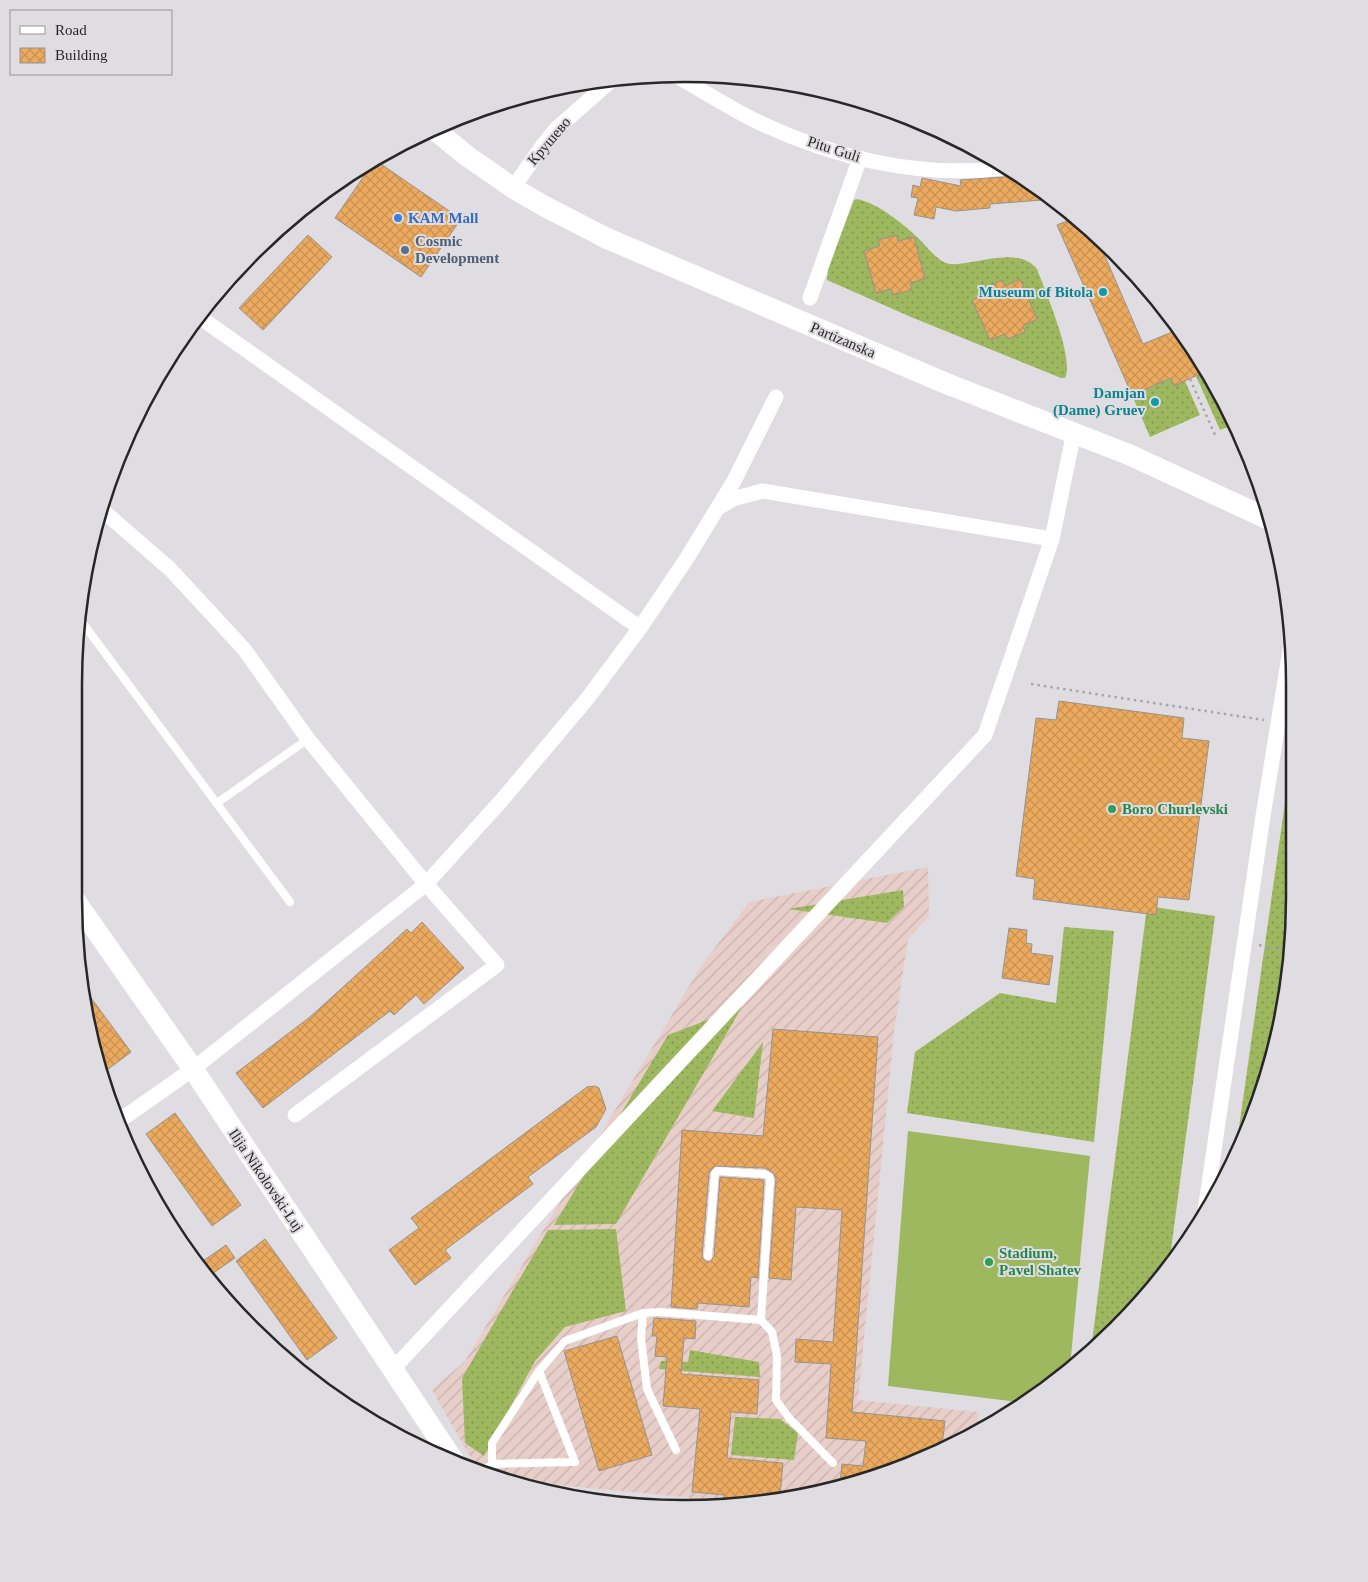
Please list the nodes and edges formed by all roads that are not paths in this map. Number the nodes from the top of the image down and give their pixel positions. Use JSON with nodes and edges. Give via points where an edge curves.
{"nodes":[{"id":1,"x":689,"y":82,"type":"edge"},
{"id":2,"x":602,"y":88,"type":"edge"},
{"id":3,"x":440,"y":134,"type":"edge"},
{"id":4,"x":860,"y":158,"type":"junction"},
{"id":5,"x":994,"y":169,"type":"edge"},
{"id":6,"x":513,"y":188,"type":"junction"},
{"id":7,"x":810,"y":298,"type":"dead end"},
{"id":8,"x":205,"y":321,"type":"edge"},
{"id":9,"x":776,"y":397,"type":"dead end"},
{"id":10,"x":1074,"y":432,"type":"junction"},
{"id":11,"x":717,"y":509,"type":"junction"},
{"id":12,"x":107,"y":514,"type":"edge"},
{"id":13,"x":1261,"y":515,"type":"edge"},
{"id":14,"x":1052,"y":539,"type":"junction"},
{"id":15,"x":86,"y":627,"type":"edge"},
{"id":16,"x":640,"y":628,"type":"junction"},
{"id":17,"x":1286,"y":676,"type":"edge"},
{"id":18,"x":308,"y":739,"type":"junction"},
{"id":19,"x":217,"y":803,"type":"junction"},
{"id":20,"x":426,"y":884,"type":"junction"},
{"id":21,"x":290,"y":902,"type":"dead end"},
{"id":22,"x":83,"y":912,"type":"edge"},
{"id":23,"x":193,"y":1069,"type":"junction"},
{"id":24,"x":295,"y":1115,"type":"dead end"},
{"id":25,"x":124,"y":1117,"type":"edge"},
{"id":26,"x":1209,"y":1192,"type":"edge"},
{"id":27,"x":708,"y":1256,"type":"dead end"},
{"id":28,"x":643,"y":1312,"type":"junction"},
{"id":29,"x":761,"y":1320,"type":"junction"},
{"id":30,"x":393,"y":1369,"type":"junction"},
{"id":31,"x":539,"y":1371,"type":"junction"},
{"id":32,"x":676,"y":1450,"type":"dead end"},
{"id":33,"x":447,"y":1451,"type":"edge"},
{"id":34,"x":492,"y":1464,"type":"junction"},
{"id":35,"x":833,"y":1464,"type":"dead end"},
{"id":36,"x":488,"y":1467,"type":"edge"}],
"edges":[{"from":1,"to":4,"type":"street","name":"Pitu Guli","via":[[754,120]]},
{"from":2,"to":6,"type":"street","name":"Крушево","via":[[556,129]]},
{"from":3,"to":6,"type":"street","name":"Partizanska"},
{"from":4,"to":5,"type":"street","name":"Pitu Guli","via":[[882,164],[958,172]]},
{"from":4,"to":7,"type":"street"},
{"from":6,"to":10,"type":"street","name":"Partizanska","via":[[572,221],[646,255],[945,383]]},
{"from":8,"to":16,"type":"street"},
{"from":9,"to":11,"type":"street"},
{"from":10,"to":13,"type":"street","name":"Partizanska"},
{"from":10,"to":14,"type":"street"},
{"from":11,"to":14,"type":"street","via":[[733,499],[762,491]]},
{"from":11,"to":16,"type":"street"},
{"from":12,"to":18,"type":"street","via":[[170,569],[244,649]]},
{"from":14,"to":30,"type":"street","via":[[985,735]]},
{"from":15,"to":19,"type":"lane"},
{"from":16,"to":20,"type":"street","via":[[587,699],[502,801]]},
{"from":17,"to":26,"type":"street"},
{"from":18,"to":19,"type":"lane"},
{"from":18,"to":20,"type":"street"},
{"from":19,"to":21,"type":"lane"},
{"from":20,"to":23,"type":"street"},
{"from":20,"to":24,"type":"street","via":[[497,965]]},
{"from":22,"to":23,"type":"street","name":"Ilija Nikolovski-Luj"},
{"from":23,"to":25,"type":"street"},
{"from":23,"to":30,"type":"street","name":"Ilija Nikolovski-Luj"},
{"from":27,"to":29,"type":"lane","via":[[714,1173],[769,1176]]},
{"from":28,"to":29,"type":"lane"},
{"from":28,"to":31,"type":"lane","via":[[565,1341]]},
{"from":28,"to":32,"type":"lane","via":[[641,1338],[648,1389]]},
{"from":29,"to":35,"type":"lane","via":[[772,1332],[777,1356],[776,1400]]},
{"from":30,"to":33,"type":"street","name":"Ilija Nikolovski-Luj"},
{"from":31,"to":34,"type":"lane","via":[[492,1443]]},
{"from":31,"to":34,"type":"lane","via":[[575,1462]]},
{"from":34,"to":36,"type":"lane"}]}
